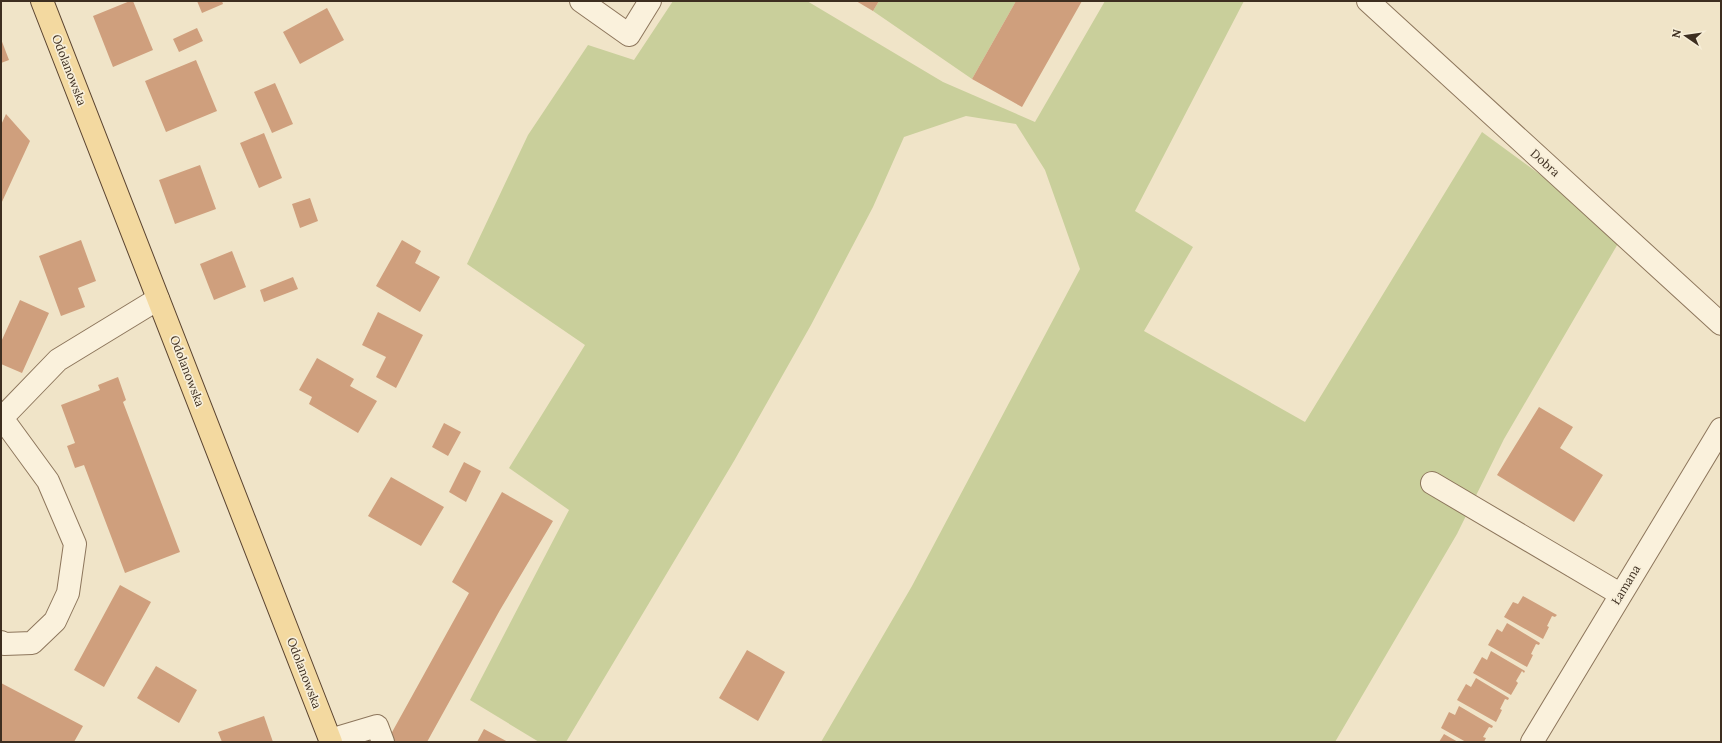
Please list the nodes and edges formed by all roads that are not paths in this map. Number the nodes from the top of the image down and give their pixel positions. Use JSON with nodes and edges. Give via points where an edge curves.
{"nodes":[{"id":1,"x":42,"y":1,"type":"edge"},
{"id":2,"x":580,"y":1,"type":"edge"},
{"id":3,"x":650,"y":1,"type":"edge"},
{"id":4,"x":1368,"y":1,"type":"edge"},
{"id":5,"x":158,"y":299,"type":"junction"},
{"id":6,"x":1721,"y":324,"type":"edge"},
{"id":7,"x":2,"y":419,"type":"edge"},
{"id":8,"x":1721,"y":429,"type":"edge"},
{"id":9,"x":1432,"y":483,"type":"dead end"},
{"id":10,"x":1620,"y":594,"type":"junction"},
{"id":11,"x":1,"y":642,"type":"edge"},
{"id":12,"x":331,"y":741,"type":"edge"},
{"id":13,"x":383,"y":742,"type":"edge"},
{"id":14,"x":1532,"y":742,"type":"edge"}],
"edges":[{"from":1,"to":5,"type":"main road","name":"Odolanowska"},
{"from":2,"to":3,"type":"street","via":[[629,35]]},
{"from":4,"to":6,"type":"street","name":"Dobra"},
{"from":5,"to":7,"type":"street","via":[[58,360]]},
{"from":5,"to":12,"type":"main road","name":"Odolanowska"},
{"from":7,"to":11,"type":"street","via":[[48,481],[75,544],[68,594],[55,621],[32,643]]},
{"from":8,"to":10,"type":"street","name":"Łamana"},
{"from":9,"to":10,"type":"street"},
{"from":10,"to":14,"type":"street","name":"Łamana"},
{"from":12,"to":13,"type":"street","via":[[377,726]]}]}
